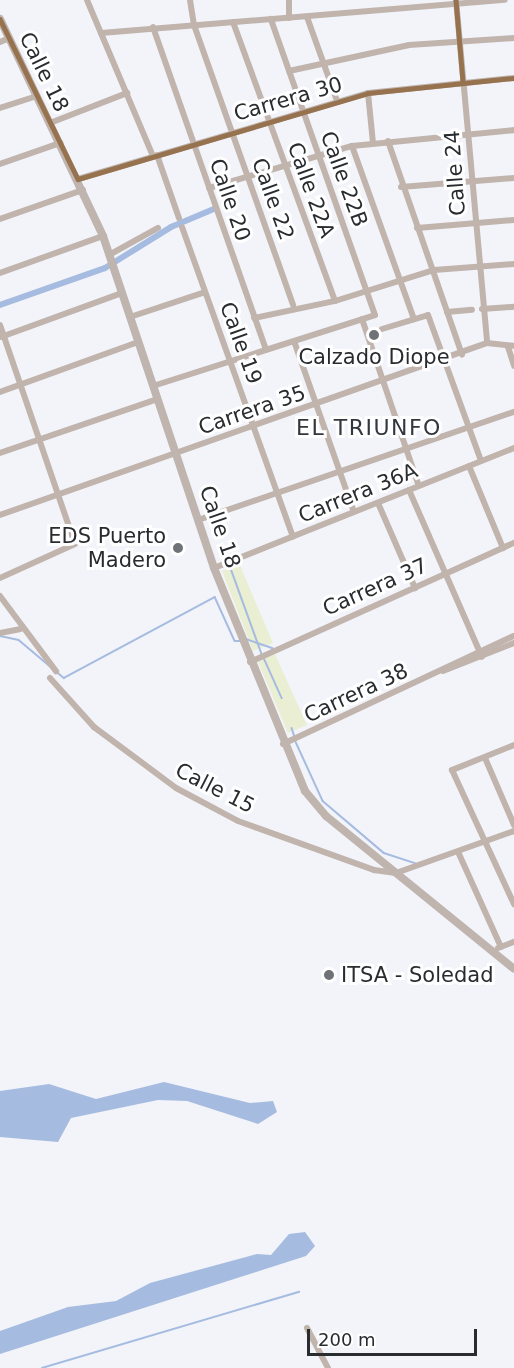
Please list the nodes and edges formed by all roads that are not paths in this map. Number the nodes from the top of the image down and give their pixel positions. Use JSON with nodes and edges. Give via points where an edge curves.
{"nodes":[{"id":1,"x":87,"y":0,"type":"edge"},
{"id":2,"x":190,"y":0,"type":"edge"},
{"id":3,"x":289,"y":0,"type":"edge"},
{"id":4,"x":505,"y":0,"type":"edge"},
{"id":5,"x":456,"y":2,"type":"edge"},
{"id":6,"x":307,"y":17,"type":"junction"},
{"id":7,"x":289,"y":18,"type":"junction"},
{"id":8,"x":0,"y":19,"type":"edge"},
{"id":9,"x":270,"y":19,"type":"junction"},
{"id":10,"x":233,"y":22,"type":"junction"},
{"id":11,"x":194,"y":25,"type":"junction"},
{"id":12,"x":153,"y":27,"type":"junction"},
{"id":13,"x":101,"y":33,"type":"junction"},
{"id":14,"x":514,"y":38,"type":"edge"},
{"id":15,"x":4,"y":41,"type":"edge"},
{"id":16,"x":460,"y":42,"type":"junction"},
{"id":17,"x":323,"y":63,"type":"junction"},
{"id":18,"x":289,"y":71,"type":"junction"},
{"id":19,"x":514,"y":78,"type":"edge"},
{"id":20,"x":464,"y":82,"type":"junction"},
{"id":21,"x":127,"y":93,"type":"junction"},
{"id":22,"x":368,"y":93,"type":"junction"},
{"id":23,"x":36,"y":96,"type":"junction"},
{"id":24,"x":337,"y":101,"type":"junction"},
{"id":25,"x":0,"y":108,"type":"edge"},
{"id":26,"x":303,"y":112,"type":"junction"},
{"id":27,"x":270,"y":122,"type":"junction"},
{"id":28,"x":50,"y":123,"type":"junction"},
{"id":29,"x":514,"y":130,"type":"edge"},
{"id":30,"x":231,"y":132,"type":"junction"},
{"id":31,"x":469,"y":134,"type":"junction"},
{"id":32,"x":388,"y":141,"type":"junction"},
{"id":33,"x":60,"y":143,"type":"junction"},
{"id":34,"x":193,"y":143,"type":"junction"},
{"id":35,"x":373,"y":143,"type":"junction"},
{"id":36,"x":352,"y":146,"type":"junction"},
{"id":37,"x":155,"y":155,"type":"junction"},
{"id":38,"x":318,"y":156,"type":"junction"},
{"id":39,"x":0,"y":164,"type":"edge"},
{"id":40,"x":284,"y":166,"type":"junction"},
{"id":41,"x":247,"y":177,"type":"junction"},
{"id":42,"x":514,"y":178,"type":"edge"},
{"id":43,"x":78,"y":179,"type":"junction"},
{"id":44,"x":472,"y":182,"type":"junction"},
{"id":45,"x":401,"y":187,"type":"junction"},
{"id":46,"x":209,"y":188,"type":"junction"},
{"id":47,"x":82,"y":190,"type":"junction"},
{"id":48,"x":179,"y":218,"type":"dead end"},
{"id":49,"x":0,"y":219,"type":"edge"},
{"id":50,"x":514,"y":220,"type":"edge"},
{"id":51,"x":475,"y":223,"type":"junction"},
{"id":52,"x":182,"y":227,"type":"dead end"},
{"id":53,"x":158,"y":228,"type":"dead end"},
{"id":54,"x":417,"y":228,"type":"junction"},
{"id":55,"x":103,"y":236,"type":"junction"},
{"id":56,"x":110,"y":257,"type":"junction"},
{"id":57,"x":514,"y":264,"type":"edge"},
{"id":58,"x":478,"y":267,"type":"junction"},
{"id":59,"x":434,"y":270,"type":"junction"},
{"id":60,"x":0,"y":273,"type":"edge"},
{"id":61,"x":400,"y":280,"type":"junction"},
{"id":62,"x":205,"y":292,"type":"junction"},
{"id":63,"x":367,"y":292,"type":"junction"},
{"id":64,"x":122,"y":293,"type":"junction"},
{"id":65,"x":335,"y":301,"type":"junction"},
{"id":66,"x":293,"y":305,"type":"junction"},
{"id":67,"x":514,"y":307,"type":"edge"},
{"id":68,"x":482,"y":309,"type":"junction"},
{"id":69,"x":472,"y":310,"type":"dead end"},
{"id":70,"x":447,"y":312,"type":"junction"},
{"id":71,"x":130,"y":317,"type":"junction"},
{"id":72,"x":254,"y":318,"type":"junction"},
{"id":73,"x":362,"y":319,"type":"junction"},
{"id":74,"x":414,"y":319,"type":"junction"},
{"id":75,"x":0,"y":325,"type":"edge"},
{"id":76,"x":382,"y":329,"type":"dead end"},
{"id":77,"x":2,"y":336,"type":"edge"},
{"id":78,"x":294,"y":341,"type":"junction"},
{"id":79,"x":138,"y":342,"type":"junction"},
{"id":80,"x":487,"y":343,"type":"junction"},
{"id":81,"x":511,"y":346,"type":"edge"},
{"id":82,"x":266,"y":350,"type":"junction"},
{"id":83,"x":462,"y":356,"type":"junction"},
{"id":84,"x":232,"y":362,"type":"junction"},
{"id":85,"x":445,"y":362,"type":"junction"},
{"id":86,"x":514,"y":366,"type":"edge"},
{"id":87,"x":385,"y":381,"type":"junction"},
{"id":88,"x":21,"y":384,"type":"junction"},
{"id":89,"x":153,"y":386,"type":"junction"},
{"id":90,"x":0,"y":392,"type":"edge"},
{"id":91,"x":158,"y":399,"type":"junction"},
{"id":92,"x":317,"y":405,"type":"junction"},
{"id":93,"x":514,"y":412,"type":"edge"},
{"id":94,"x":254,"y":427,"type":"junction"},
{"id":95,"x":470,"y":427,"type":"junction"},
{"id":96,"x":41,"y":439,"type":"junction"},
{"id":97,"x":514,"y":448,"type":"edge"},
{"id":98,"x":407,"y":449,"type":"junction"},
{"id":99,"x":0,"y":453,"type":"edge"},
{"id":100,"x":176,"y":453,"type":"junction"},
{"id":101,"x":481,"y":461,"type":"junction"},
{"id":102,"x":469,"y":466,"type":"junction"},
{"id":103,"x":339,"y":472,"type":"junction"},
{"id":104,"x":419,"y":486,"type":"junction"},
{"id":105,"x":409,"y":490,"type":"junction"},
{"id":106,"x":59,"y":493,"type":"junction"},
{"id":107,"x":274,"y":494,"type":"junction"},
{"id":108,"x":378,"y":503,"type":"junction"},
{"id":109,"x":354,"y":512,"type":"junction"},
{"id":110,"x":0,"y":515,"type":"edge"},
{"id":111,"x":198,"y":520,"type":"junction"},
{"id":112,"x":293,"y":537,"type":"junction"},
{"id":113,"x":514,"y":543,"type":"edge"},
{"id":114,"x":503,"y":548,"type":"junction"},
{"id":115,"x":214,"y":568,"type":"junction"},
{"id":116,"x":445,"y":574,"type":"junction"},
{"id":117,"x":0,"y":578,"type":"edge"},
{"id":118,"x":415,"y":588,"type":"junction"},
{"id":119,"x":0,"y":596,"type":"edge"},
{"id":120,"x":21,"y":629,"type":"junction"},
{"id":121,"x":0,"y":633,"type":"edge"},
{"id":122,"x":514,"y":636,"type":"edge"},
{"id":123,"x":514,"y":643,"type":"edge"},
{"id":124,"x":480,"y":655,"type":"junction"},
{"id":125,"x":249,"y":662,"type":"junction"},
{"id":126,"x":56,"y":671,"type":"dead end"},
{"id":127,"x":50,"y":678,"type":"dead end"},
{"id":128,"x":284,"y":744,"type":"junction"},
{"id":129,"x":514,"y":746,"type":"edge"},
{"id":130,"x":485,"y":758,"type":"junction"},
{"id":131,"x":514,"y":825,"type":"edge"},
{"id":132,"x":514,"y":831,"type":"edge"},
{"id":133,"x":489,"y":843,"type":"junction"},
{"id":134,"x":459,"y":854,"type":"junction"},
{"id":135,"x":396,"y":873,"type":"junction"},
{"id":136,"x":514,"y":904,"type":"edge"},
{"id":137,"x":514,"y":942,"type":"edge"},
{"id":138,"x":501,"y":947,"type":"junction"},
{"id":139,"x":492,"y":951,"type":"junction"},
{"id":140,"x":514,"y":969,"type":"edge"},
{"id":141,"x":307,"y":1328,"type":"dead end"},
{"id":142,"x":328,"y":1368,"type":"edge"}],
"edges":[{"from":1,"to":13,"type":"street"},
{"from":2,"to":11,"type":"street","name":"Calle 22"},
{"from":3,"to":7,"type":"street"},
{"from":4,"to":5,"type":"street"},
{"from":5,"to":6,"type":"street"},
{"from":5,"to":16,"type":"street","name":"Calle 24"},
{"from":6,"to":7,"type":"street"},
{"from":6,"to":17,"type":"street"},
{"from":7,"to":9,"type":"street"},
{"from":8,"to":15,"type":"main road","name":"Calle 18"},
{"from":9,"to":10,"type":"street"},
{"from":9,"to":18,"type":"street","name":"Calle 22B"},
{"from":10,"to":11,"type":"street"},
{"from":10,"to":27,"type":"street","name":"Calle 22A"},
{"from":11,"to":12,"type":"street"},
{"from":11,"to":30,"type":"street","name":"Calle 22"},
{"from":12,"to":13,"type":"street"},
{"from":12,"to":34,"type":"street","name":"Calle 20"},
{"from":13,"to":21,"type":"street"},
{"from":14,"to":16,"type":"street"},
{"from":15,"to":23,"type":"main road","name":"Calle 18"},
{"from":16,"to":17,"type":"street","via":[[409,45]]},
{"from":16,"to":20,"type":"street","name":"Calle 24"},
{"from":17,"to":18,"type":"street"},
{"from":17,"to":24,"type":"street"},
{"from":18,"to":26,"type":"street","name":"Calle 22B"},
{"from":19,"to":20,"type":"street","name":"Carrera 30"},
{"from":20,"to":22,"type":"street","name":"Carrera 30"},
{"from":20,"to":31,"type":"street","name":"Calle 24"},
{"from":21,"to":28,"type":"street"},
{"from":21,"to":37,"type":"street"},
{"from":22,"to":24,"type":"street","name":"Carrera 30"},
{"from":22,"to":35,"type":"street"},
{"from":23,"to":25,"type":"street"},
{"from":23,"to":28,"type":"main road","name":"Calle 18"},
{"from":24,"to":26,"type":"street","name":"Carrera 30"},
{"from":26,"to":27,"type":"street","name":"Carrera 30"},
{"from":26,"to":38,"type":"street","name":"Calle 22B"},
{"from":27,"to":30,"type":"street","name":"Carrera 30"},
{"from":27,"to":40,"type":"street","name":"Calle 22A"},
{"from":28,"to":33,"type":"main road","name":"Calle 18"},
{"from":29,"to":31,"type":"street"},
{"from":30,"to":34,"type":"street","name":"Carrera 30"},
{"from":30,"to":41,"type":"street","name":"Calle 22"},
{"from":31,"to":32,"type":"street"},
{"from":31,"to":44,"type":"street","name":"Calle 24"},
{"from":32,"to":35,"type":"street"},
{"from":32,"to":45,"type":"street"},
{"from":33,"to":39,"type":"street"},
{"from":33,"to":43,"type":"main road","name":"Calle 18"},
{"from":34,"to":37,"type":"street","name":"Carrera 30"},
{"from":34,"to":46,"type":"street","name":"Calle 20"},
{"from":35,"to":36,"type":"street"},
{"from":36,"to":38,"type":"street"},
{"from":36,"to":61,"type":"street"},
{"from":37,"to":43,"type":"street","name":"Carrera 30"},
{"from":37,"to":48,"type":"street"},
{"from":38,"to":40,"type":"street"},
{"from":38,"to":63,"type":"street","name":"Calle 22B"},
{"from":40,"to":41,"type":"street"},
{"from":40,"to":65,"type":"street","name":"Calle 22A"},
{"from":41,"to":46,"type":"street"},
{"from":41,"to":66,"type":"street","name":"Calle 22"},
{"from":42,"to":44,"type":"street"},
{"from":43,"to":47,"type":"main road","name":"Calle 18"},
{"from":44,"to":45,"type":"street"},
{"from":44,"to":51,"type":"street","name":"Calle 24"},
{"from":45,"to":54,"type":"street"},
{"from":46,"to":72,"type":"street","name":"Calle 20"},
{"from":47,"to":49,"type":"street"},
{"from":47,"to":55,"type":"main road","name":"Calle 18"},
{"from":50,"to":51,"type":"street"},
{"from":51,"to":54,"type":"street"},
{"from":51,"to":58,"type":"street","name":"Calle 24"},
{"from":52,"to":62,"type":"street","name":"Calle 19"},
{"from":53,"to":56,"type":"street"},
{"from":54,"to":59,"type":"street"},
{"from":55,"to":56,"type":"main road","name":"Calle 18"},
{"from":55,"to":60,"type":"street"},
{"from":56,"to":64,"type":"main road","name":"Calle 18"},
{"from":57,"to":58,"type":"street"},
{"from":58,"to":59,"type":"street"},
{"from":58,"to":68,"type":"street","name":"Calle 24"},
{"from":59,"to":61,"type":"street"},
{"from":59,"to":70,"type":"street"},
{"from":61,"to":63,"type":"street"},
{"from":61,"to":74,"type":"street"},
{"from":62,"to":71,"type":"street"},
{"from":62,"to":84,"type":"street","name":"Calle 19"},
{"from":63,"to":65,"type":"street"},
{"from":63,"to":73,"type":"street","name":"Calle 22B","via":[[375,315]]},
{"from":64,"to":71,"type":"main road","name":"Calle 18"},
{"from":64,"to":77,"type":"street"},
{"from":65,"to":66,"type":"street"},
{"from":66,"to":72,"type":"street"},
{"from":67,"to":68,"type":"street"},
{"from":68,"to":80,"type":"street","name":"Calle 24"},
{"from":69,"to":70,"type":"street"},
{"from":70,"to":83,"type":"street"},
{"from":71,"to":79,"type":"main road","name":"Calle 18"},
{"from":72,"to":82,"type":"street","name":"Calle 20"},
{"from":73,"to":78,"type":"street"},
{"from":73,"to":87,"type":"street"},
{"from":74,"to":76,"type":"street"},
{"from":74,"to":85,"type":"street","via":[[428,315]]},
{"from":75,"to":77,"type":"street"},
{"from":77,"to":88,"type":"street"},
{"from":78,"to":82,"type":"street"},
{"from":78,"to":92,"type":"street"},
{"from":79,"to":88,"type":"street"},
{"from":79,"to":89,"type":"main road","name":"Calle 18"},
{"from":80,"to":81,"type":"street"},
{"from":80,"to":83,"type":"street","name":"Carrera 35"},
{"from":81,"to":86,"type":"street"},
{"from":82,"to":84,"type":"street"},
{"from":83,"to":85,"type":"street","name":"Carrera 35"},
{"from":84,"to":89,"type":"street"},
{"from":84,"to":94,"type":"street","name":"Calle 19"},
{"from":85,"to":87,"type":"street","name":"Carrera 35"},
{"from":85,"to":95,"type":"street"},
{"from":87,"to":92,"type":"street","name":"Carrera 35"},
{"from":87,"to":98,"type":"street"},
{"from":88,"to":90,"type":"street"},
{"from":88,"to":96,"type":"street"},
{"from":89,"to":91,"type":"main road","name":"Calle 18"},
{"from":91,"to":96,"type":"street"},
{"from":91,"to":100,"type":"main road","name":"Calle 18"},
{"from":92,"to":94,"type":"street","name":"Carrera 35"},
{"from":92,"to":103,"type":"street"},
{"from":93,"to":95,"type":"street"},
{"from":94,"to":100,"type":"street","name":"Carrera 35"},
{"from":94,"to":107,"type":"street","name":"Calle 19"},
{"from":95,"to":98,"type":"street"},
{"from":95,"to":101,"type":"street"},
{"from":96,"to":99,"type":"street"},
{"from":96,"to":106,"type":"street"},
{"from":97,"to":101,"type":"street","name":"Carrera 36A"},
{"from":98,"to":103,"type":"street"},
{"from":98,"to":104,"type":"street"},
{"from":100,"to":106,"type":"street","name":"Carrera 35"},
{"from":100,"to":111,"type":"main road","name":"Calle 18"},
{"from":101,"to":102,"type":"street","name":"Carrera 36A"},
{"from":102,"to":104,"type":"street","name":"Carrera 36A"},
{"from":102,"to":114,"type":"street"},
{"from":103,"to":107,"type":"street"},
{"from":103,"to":109,"type":"street"},
{"from":104,"to":105,"type":"street","name":"Carrera 36A"},
{"from":105,"to":108,"type":"street","name":"Carrera 36A"},
{"from":105,"to":116,"type":"street"},
{"from":106,"to":110,"type":"street","name":"Carrera 35"},
{"from":106,"to":117,"type":"street","via":[[75,544]]},
{"from":107,"to":111,"type":"street"},
{"from":107,"to":112,"type":"street","name":"Calle 19"},
{"from":108,"to":109,"type":"street","name":"Carrera 36A"},
{"from":108,"to":118,"type":"street"},
{"from":109,"to":112,"type":"street","name":"Carrera 36A"},
{"from":111,"to":115,"type":"main road","name":"Calle 18"},
{"from":112,"to":115,"type":"street","name":"Carrera 36A"},
{"from":113,"to":114,"type":"street","name":"Carrera 37"},
{"from":114,"to":116,"type":"street","name":"Carrera 37"},
{"from":115,"to":125,"type":"main road","name":"Calle 18"},
{"from":116,"to":118,"type":"street","name":"Carrera 37"},
{"from":116,"to":124,"type":"street"},
{"from":118,"to":125,"type":"street","name":"Carrera 37"},
{"from":119,"to":120,"type":"street"},
{"from":120,"to":121,"type":"street"},
{"from":120,"to":126,"type":"street"},
{"from":122,"to":124,"type":"street","name":"Carrera 38"},
{"from":123,"to":124,"type":"street","name":"Carrera 38"},
{"from":124,"to":128,"type":"street","name":"Carrera 38"},
{"from":125,"to":128,"type":"main road","name":"Calle 18"},
{"from":127,"to":135,"type":"street","name":"Calle 15","via":[[124,754],[176,789],[238,821]]},
{"from":128,"to":135,"type":"main road","name":"Calle 18","via":[[314,804]]},
{"from":129,"to":130,"type":"street"},
{"from":130,"to":131,"type":"street"},
{"from":130,"to":133,"type":"street","via":[[452,770],[478,834]]},
{"from":132,"to":133,"type":"street"},
{"from":133,"to":134,"type":"street"},
{"from":133,"to":136,"type":"street"},
{"from":134,"to":135,"type":"street"},
{"from":134,"to":138,"type":"street"},
{"from":135,"to":139,"type":"main road","name":"Calle 18"},
{"from":137,"to":138,"type":"street"},
{"from":138,"to":139,"type":"street"},
{"from":139,"to":140,"type":"main road","name":"Calle 18"},
{"from":141,"to":142,"type":"street"}]}
